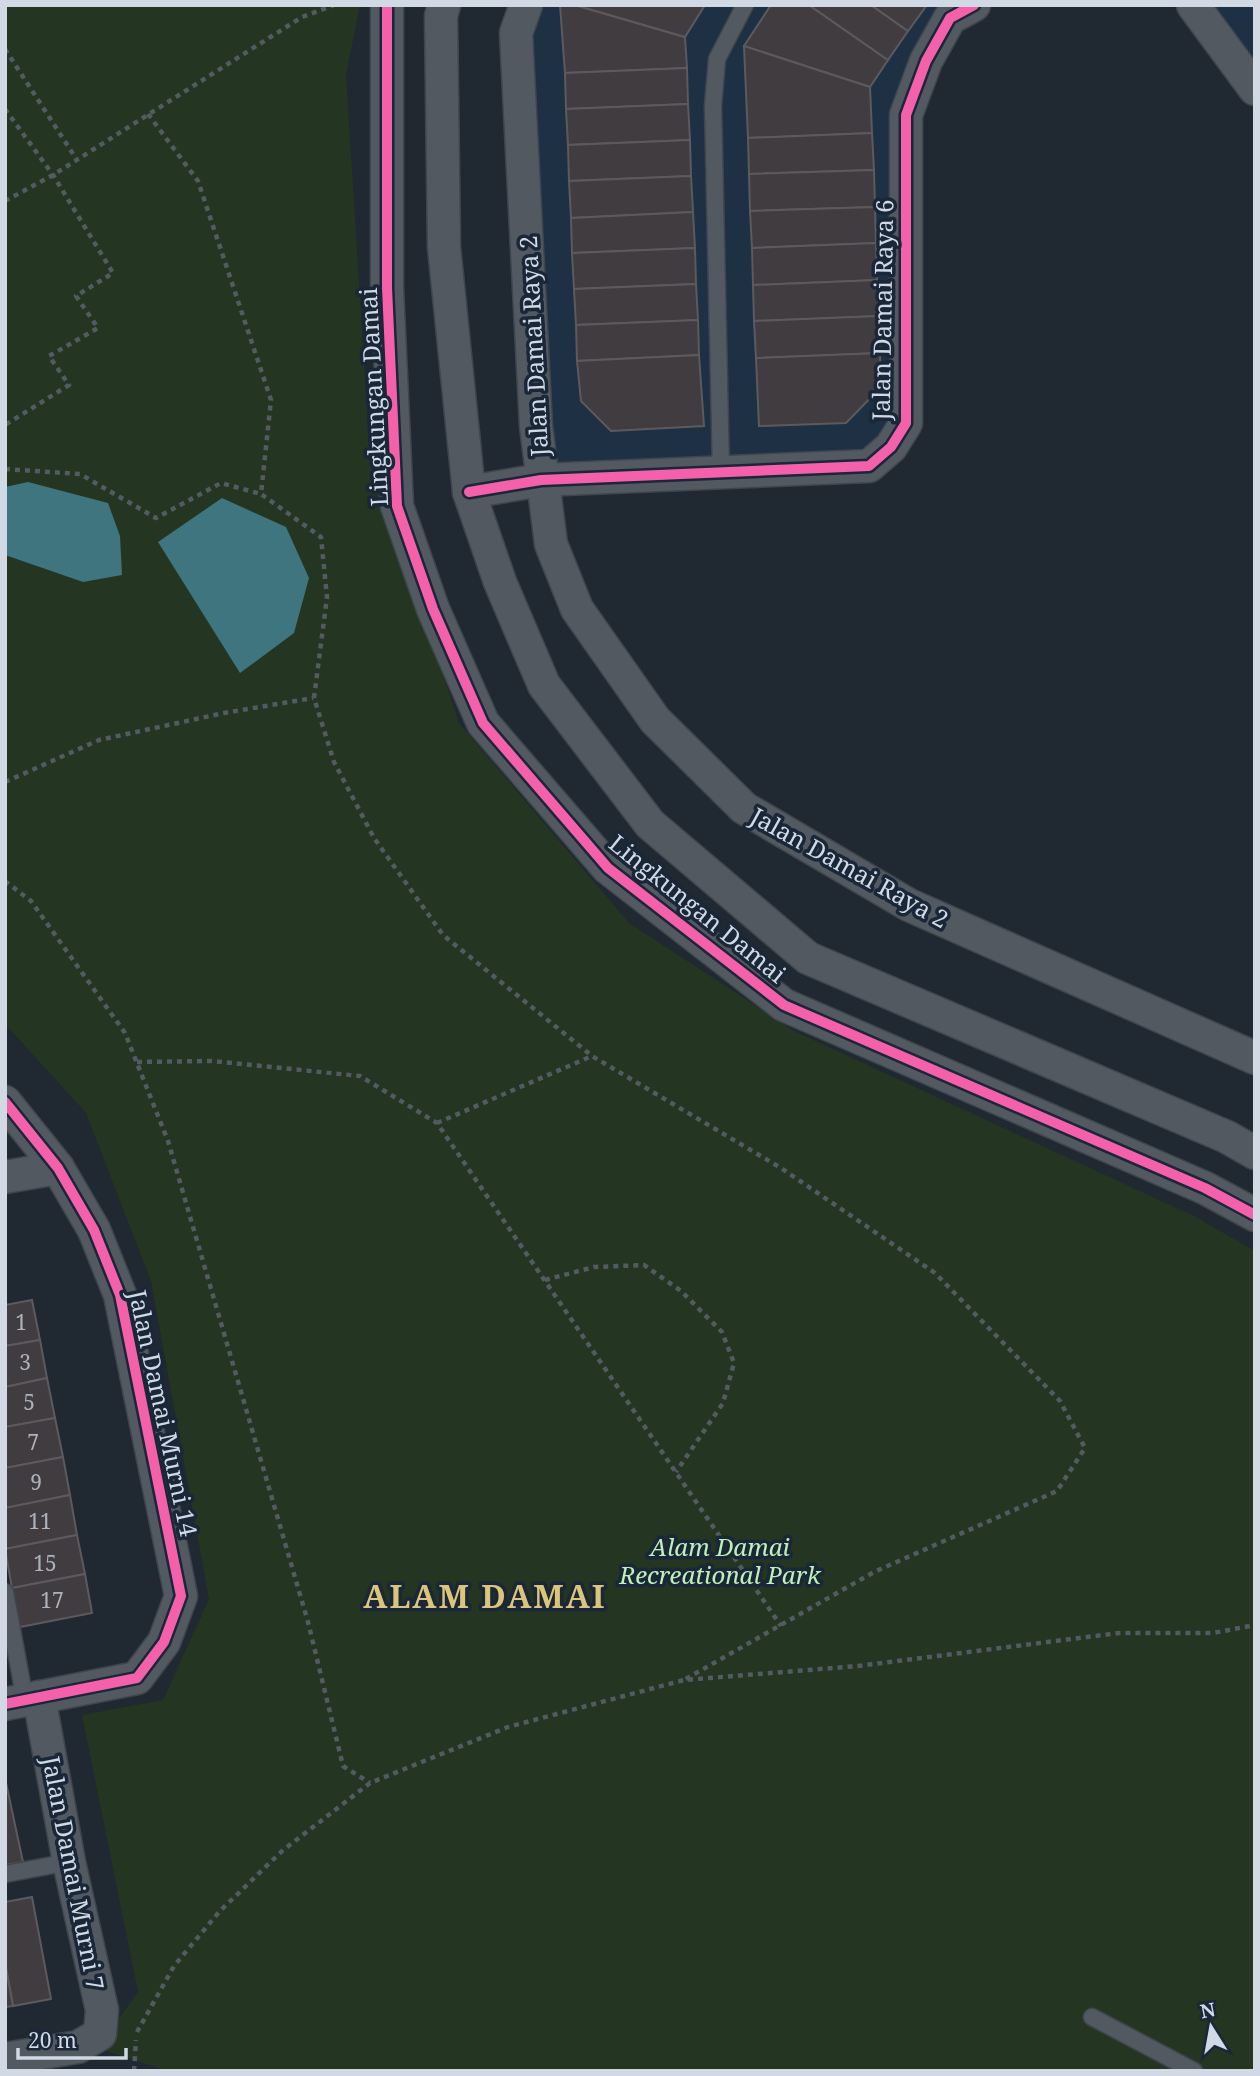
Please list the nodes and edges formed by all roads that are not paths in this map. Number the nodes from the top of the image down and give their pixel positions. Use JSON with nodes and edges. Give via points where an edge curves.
{"nodes":[{"id":1,"x":387,"y":5,"type":"edge"},
{"id":2,"x":444,"y":5,"type":"edge"},
{"id":3,"x":526,"y":5,"type":"edge"},
{"id":4,"x":745,"y":5,"type":"edge"},
{"id":5,"x":974,"y":5,"type":"edge"},
{"id":6,"x":1194,"y":5,"type":"edge"},
{"id":7,"x":1255,"y":89,"type":"edge"},
{"id":8,"x":721,"y":472,"type":"junction"},
{"id":9,"x":541,"y":480,"type":"junction"},
{"id":10,"x":469,"y":492,"type":"junction"},
{"id":11,"x":1255,"y":1058,"type":"edge"},
{"id":12,"x":5,"y":1102,"type":"edge"},
{"id":13,"x":1255,"y":1153,"type":"edge"},
{"id":14,"x":58,"y":1168,"type":"junction"},
{"id":15,"x":5,"y":1177,"type":"edge"},
{"id":16,"x":1255,"y":1215,"type":"edge"},
{"id":17,"x":5,"y":1592,"type":"edge"},
{"id":18,"x":23,"y":1700,"type":"edge"},
{"id":19,"x":69,"y":1862,"type":"junction"},
{"id":20,"x":5,"y":1874,"type":"edge"},
{"id":21,"x":1092,"y":2017,"type":"dead end"},
{"id":22,"x":5,"y":2059,"type":"edge"},
{"id":23,"x":1194,"y":2071,"type":"edge"}],
"edges":[{"from":1,"to":16,"type":"street","name":"Lingkungan Damai","via":[[387,288],[397,506],[433,609],[483,723],[608,868],[785,1005],[1205,1188]]},
{"from":2,"to":10,"type":"street","name":"Lingkungan Damai","via":[[444,247]]},
{"from":3,"to":9,"type":"street","name":"Jalan Damai Raya 2","via":[[516,33]]},
{"from":4,"to":8,"type":"lane","via":[[716,59],[713,106]]},
{"from":5,"to":8,"type":"street","name":"Jalan Damai Raya 6","via":[[950,18],[926,61],[906,115],[905,423],[891,447],[869,466]]},
{"from":6,"to":7,"type":"street"},
{"from":8,"to":9,"type":"street","name":"Jalan Damai Raya 6"},
{"from":9,"to":10,"type":"street","name":"Jalan Damai Raya 6"},
{"from":9,"to":11,"type":"street","name":"Jalan Damai Raya 2","via":[[551,544],[577,609],[656,720],[744,808],[909,905]]},
{"from":10,"to":13,"type":"street","name":"Lingkungan Damai","via":[[500,582],[544,685],[650,824],[808,958]]},
{"from":12,"to":14,"type":"street","name":"Jalan Damai Murni 14"},
{"from":14,"to":15,"type":"street"},
{"from":14,"to":18,"type":"street","name":"Jalan Damai Murni 14","via":[[94,1230],[120,1295],[180,1596],[164,1642],[137,1678]]},
{"from":17,"to":18,"type":"lane"},
{"from":18,"to":19,"type":"street","name":"Jalan Damai Murni 7"},
{"from":19,"to":20,"type":"lane"},
{"from":19,"to":22,"type":"street","name":"Jalan Damai Murni 7","via":[[102,2010],[100,2034],[78,2046]]},
{"from":21,"to":23,"type":"lane"}]}
